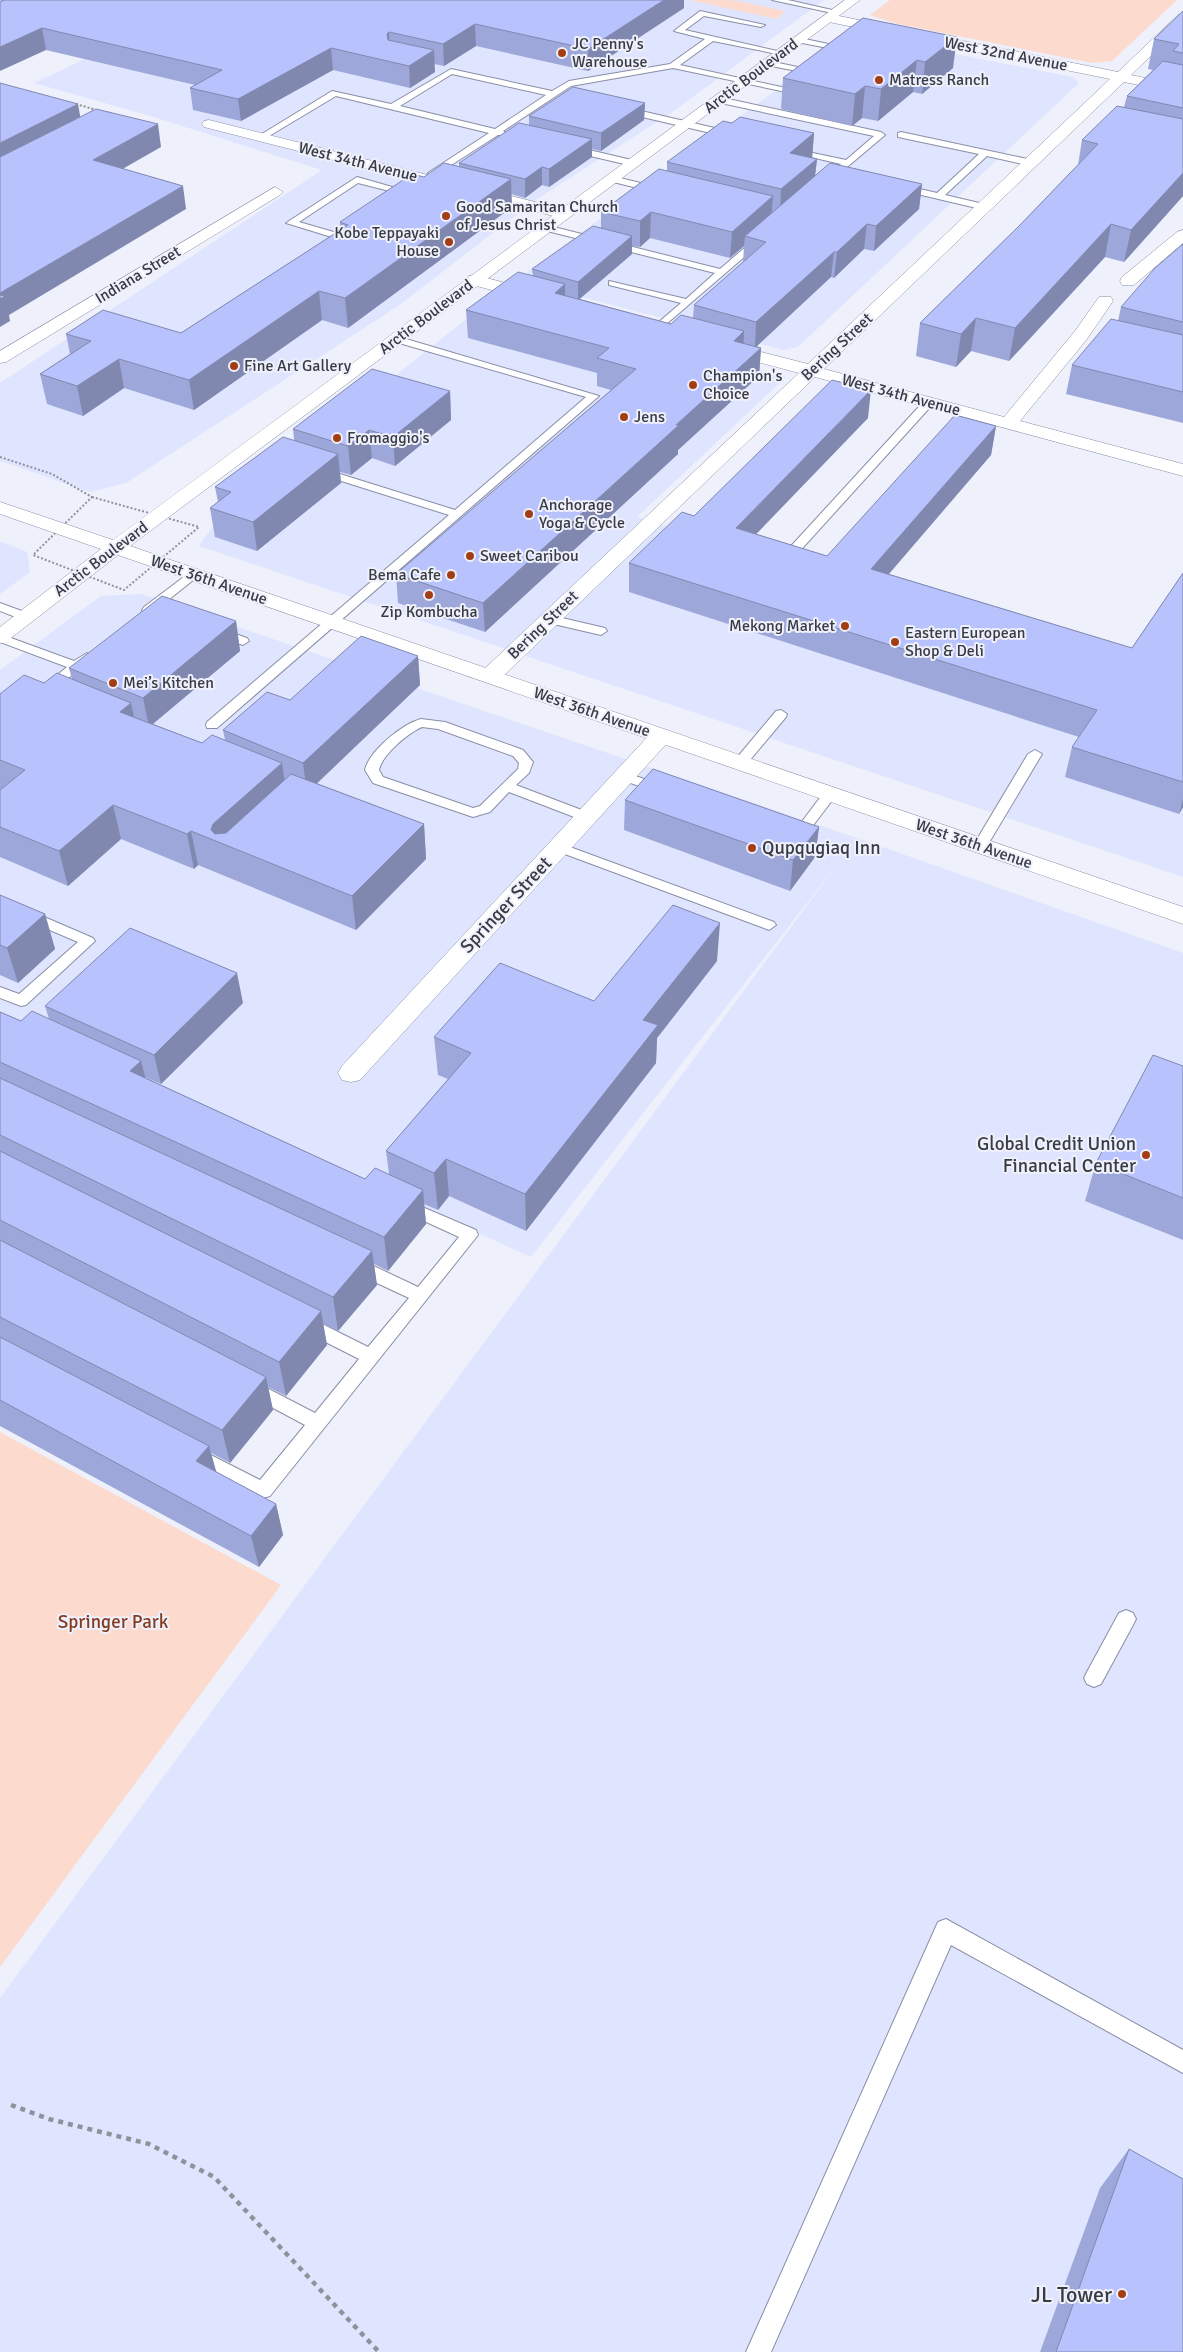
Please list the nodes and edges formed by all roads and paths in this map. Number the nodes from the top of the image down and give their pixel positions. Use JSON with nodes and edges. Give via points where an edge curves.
{"nodes":[{"id":1,"x":776,"y":0,"type":"edge"},
{"id":2,"x":854,"y":0,"type":"edge"},
{"id":3,"x":833,"y":15,"type":"junction"},
{"id":4,"x":1183,"y":18,"type":"edge"},
{"id":5,"x":761,"y":25,"type":"dead end"},
{"id":6,"x":712,"y":38,"type":"junction"},
{"id":7,"x":800,"y":40,"type":"junction"},
{"id":8,"x":830,"y":54,"type":"edge"},
{"id":9,"x":775,"y":58,"type":"junction"},
{"id":10,"x":815,"y":65,"type":"edge"},
{"id":11,"x":673,"y":66,"type":"junction"},
{"id":12,"x":441,"y":69,"type":"edge"},
{"id":13,"x":451,"y":71,"type":"junction"},
{"id":14,"x":808,"y":71,"type":"junction"},
{"id":15,"x":1121,"y":77,"type":"junction"},
{"id":16,"x":743,"y":82,"type":"junction"},
{"id":17,"x":789,"y":85,"type":"junction"},
{"id":18,"x":1183,"y":90,"type":"edge"},
{"id":19,"x":553,"y":94,"type":"junction"},
{"id":20,"x":563,"y":96,"type":"edge"},
{"id":21,"x":718,"y":100,"type":"junction"},
{"id":22,"x":74,"y":104,"type":"edge"},
{"id":23,"x":392,"y":107,"type":"junction"},
{"id":24,"x":619,"y":109,"type":"edge"},
{"id":25,"x":759,"y":109,"type":"junction"},
{"id":26,"x":97,"y":116,"type":"edge"},
{"id":27,"x":209,"y":124,"type":"dead end"},
{"id":28,"x":686,"y":124,"type":"junction"},
{"id":29,"x":497,"y":132,"type":"junction"},
{"id":30,"x":901,"y":135,"type":"dead end"},
{"id":31,"x":516,"y":136,"type":"edge"},
{"id":32,"x":261,"y":137,"type":"junction"},
{"id":33,"x":738,"y":137,"type":"edge"},
{"id":34,"x":564,"y":147,"type":"edge"},
{"id":35,"x":784,"y":148,"type":"edge"},
{"id":36,"x":986,"y":153,"type":"junction"},
{"id":37,"x":633,"y":163,"type":"junction"},
{"id":38,"x":848,"y":163,"type":"junction"},
{"id":39,"x":1032,"y":163,"type":"junction"},
{"id":40,"x":426,"y":179,"type":"junction"},
{"id":41,"x":612,"y":179,"type":"junction"},
{"id":42,"x":893,"y":185,"type":"edge"},
{"id":43,"x":819,"y":188,"type":"edge"},
{"id":44,"x":275,"y":192,"type":"dead end"},
{"id":45,"x":671,"y":193,"type":"edge"},
{"id":46,"x":939,"y":196,"type":"junction"},
{"id":47,"x":986,"y":207,"type":"junction"},
{"id":48,"x":565,"y":214,"type":"junction"},
{"id":49,"x":363,"y":219,"type":"edge"},
{"id":50,"x":546,"y":228,"type":"junction"},
{"id":51,"x":768,"y":233,"type":"edge"},
{"id":52,"x":1183,"y":235,"type":"edge"},
{"id":53,"x":722,"y":272,"type":"junction"},
{"id":54,"x":475,"y":280,"type":"junction"},
{"id":55,"x":1128,"y":282,"type":"dead end"},
{"id":56,"x":612,"y":283,"type":"dead end"},
{"id":57,"x":548,"y":300,"type":"edge"},
{"id":58,"x":688,"y":302,"type":"junction"},
{"id":59,"x":1105,"y":302,"type":"dead end"},
{"id":60,"x":639,"y":324,"type":"edge"},
{"id":61,"x":657,"y":329,"type":"junction"},
{"id":62,"x":676,"y":334,"type":"edge"},
{"id":63,"x":1081,"y":334,"type":"junction"},
{"id":64,"x":396,"y":339,"type":"junction"},
{"id":65,"x":1100,"y":339,"type":"edge"},
{"id":66,"x":705,"y":342,"type":"edge"},
{"id":67,"x":0,"y":358,"type":"edge"},
{"id":68,"x":811,"y":371,"type":"junction"},
{"id":69,"x":929,"y":402,"type":"junction"},
{"id":70,"x":1008,"y":423,"type":"junction"},
{"id":71,"x":249,"y":448,"type":"junction"},
{"id":72,"x":266,"y":454,"type":"edge"},
{"id":73,"x":0,"y":457,"type":"edge"},
{"id":74,"x":312,"y":468,"type":"edge"},
{"id":75,"x":1183,"y":470,"type":"edge"},
{"id":76,"x":92,"y":497,"type":"dead end"},
{"id":77,"x":0,"y":508,"type":"edge"},
{"id":78,"x":457,"y":514,"type":"junction"},
{"id":79,"x":115,"y":548,"type":"junction"},
{"id":80,"x":784,"y":560,"type":"edge"},
{"id":81,"x":193,"y":574,"type":"junction"},
{"id":82,"x":0,"y":607,"type":"edge"},
{"id":83,"x":150,"y":608,"type":"junction"},
{"id":84,"x":169,"y":614,"type":"edge"},
{"id":85,"x":26,"y":617,"type":"junction"},
{"id":86,"x":136,"y":619,"type":"edge"},
{"id":87,"x":549,"y":619,"type":"junction"},
{"id":88,"x":331,"y":622,"type":"junction"},
{"id":89,"x":206,"y":627,"type":"edge"},
{"id":90,"x":601,"y":631,"type":"dead end"},
{"id":91,"x":0,"y":637,"type":"edge"},
{"id":92,"x":243,"y":640,"type":"dead end"},
{"id":93,"x":98,"y":649,"type":"edge"},
{"id":94,"x":76,"y":666,"type":"junction"},
{"id":95,"x":490,"y":676,"type":"junction"},
{"id":96,"x":63,"y":699,"type":"edge"},
{"id":97,"x":781,"y":714,"type":"dead end"},
{"id":98,"x":212,"y":725,"type":"dead end"},
{"id":99,"x":661,"y":736,"type":"junction"},
{"id":100,"x":1035,"y":754,"type":"dead end"},
{"id":101,"x":740,"y":763,"type":"junction"},
{"id":102,"x":624,"y":776,"type":"junction"},
{"id":103,"x":507,"y":786,"type":"junction"},
{"id":104,"x":830,"y":794,"type":"junction"},
{"id":105,"x":678,"y":795,"type":"edge"},
{"id":106,"x":587,"y":817,"type":"junction"},
{"id":107,"x":779,"y":830,"type":"edge"},
{"id":108,"x":980,"y":846,"type":"junction"},
{"id":109,"x":559,"y":847,"type":"junction"},
{"id":110,"x":0,"y":903,"type":"edge"},
{"id":111,"x":1183,"y":916,"type":"edge"},
{"id":112,"x":769,"y":926,"type":"dead end"},
{"id":113,"x":0,"y":992,"type":"edge"},
{"id":114,"x":351,"y":1073,"type":"dead end"},
{"id":115,"x":389,"y":1198,"type":"edge"},
{"id":116,"x":340,"y":1258,"type":"edge"},
{"id":117,"x":421,"y":1296,"type":"junction"},
{"id":118,"x":292,"y":1317,"type":"edge"},
{"id":119,"x":371,"y":1357,"type":"junction"},
{"id":120,"x":238,"y":1381,"type":"edge"},
{"id":121,"x":318,"y":1423,"type":"junction"},
{"id":122,"x":184,"y":1449,"type":"edge"},
{"id":123,"x":1126,"y":1619,"type":"dead end"},
{"id":124,"x":1094,"y":1678,"type":"dead end"},
{"id":125,"x":1183,"y":2062,"type":"edge"},
{"id":126,"x":10,"y":2105,"type":"dead end"},
{"id":127,"x":378,"y":2352,"type":"edge"},
{"id":128,"x":758,"y":2352,"type":"edge"}],
"edges":[{"from":1,"to":3,"type":"lane"},
{"from":2,"to":3,"type":"street","name":"Arctic Boulevard"},
{"from":3,"to":7,"type":"street","name":"Arctic Boulevard"},
{"from":3,"to":15,"type":"street","name":"West 32nd Avenue","via":[[918,40]]},
{"from":4,"to":15,"type":"street","name":"Bering Street"},
{"from":5,"to":6,"type":"lane","via":[[703,13],[678,31]]},
{"from":6,"to":9,"type":"lane"},
{"from":6,"to":11,"type":"lane"},
{"from":7,"to":8,"type":"lane","via":[[840,46]]},
{"from":7,"to":9,"type":"street","name":"Arctic Boulevard"},
{"from":9,"to":14,"type":"lane"},
{"from":9,"to":16,"type":"street","name":"Arctic Boulevard"},
{"from":10,"to":14,"type":"lane"},
{"from":11,"to":16,"type":"lane"},
{"from":11,"to":19,"type":"lane","via":[[569,84]]},
{"from":12,"to":13,"type":"lane"},
{"from":13,"to":19,"type":"lane"},
{"from":13,"to":23,"type":"lane"},
{"from":14,"to":17,"type":"lane"},
{"from":15,"to":18,"type":"street","name":"West 32nd Avenue"},
{"from":15,"to":39,"type":"street","name":"Bering Street"},
{"from":16,"to":17,"type":"lane"},
{"from":16,"to":21,"type":"street","name":"Arctic Boulevard"},
{"from":17,"to":25,"type":"lane"},
{"from":19,"to":20,"type":"lane"},
{"from":19,"to":29,"type":"lane"},
{"from":21,"to":25,"type":"lane"},
{"from":21,"to":28,"type":"street","name":"Arctic Boulevard"},
{"from":22,"to":26,"type":"path","via":[[93,109]]},
{"from":23,"to":29,"type":"lane"},
{"from":23,"to":32,"type":"lane","via":[[335,94]]},
{"from":24,"to":28,"type":"lane"},
{"from":25,"to":38,"type":"lane","via":[[881,135]]},
{"from":27,"to":32,"type":"street","name":"West 34th Avenue"},
{"from":28,"to":33,"type":"lane"},
{"from":28,"to":37,"type":"street","name":"Arctic Boulevard"},
{"from":29,"to":31,"type":"lane"},
{"from":29,"to":40,"type":"lane"},
{"from":30,"to":36,"type":"lane"},
{"from":32,"to":40,"type":"street","name":"West 34th Avenue"},
{"from":34,"to":37,"type":"lane"},
{"from":35,"to":38,"type":"lane"},
{"from":36,"to":39,"type":"lane"},
{"from":36,"to":46,"type":"lane"},
{"from":37,"to":41,"type":"street","name":"Arctic Boulevard"},
{"from":38,"to":43,"type":"lane"},
{"from":39,"to":47,"type":"street","name":"Bering Street"},
{"from":40,"to":48,"type":"street","name":"West 34th Avenue"},
{"from":40,"to":49,"type":"lane","via":[[400,195],[356,180],[291,223],[338,236]]},
{"from":41,"to":45,"type":"lane"},
{"from":41,"to":48,"type":"street","name":"Arctic Boulevard"},
{"from":42,"to":46,"type":"lane"},
{"from":44,"to":67,"type":"street","name":"Indiana Street"},
{"from":46,"to":47,"type":"lane"},
{"from":47,"to":68,"type":"street","name":"Bering Street"},
{"from":48,"to":50,"type":"street","name":"Arctic Boulevard"},
{"from":50,"to":53,"type":"lane"},
{"from":50,"to":54,"type":"street","name":"Arctic Boulevard"},
{"from":51,"to":53,"type":"lane"},
{"from":52,"to":55,"type":"street"},
{"from":53,"to":58,"type":"lane"},
{"from":54,"to":57,"type":"street"},
{"from":54,"to":64,"type":"street","name":"Arctic Boulevard"},
{"from":56,"to":58,"type":"lane"},
{"from":58,"to":61,"type":"lane"},
{"from":59,"to":63,"type":"street"},
{"from":60,"to":61,"type":"street"},
{"from":61,"to":62,"type":"street"},
{"from":63,"to":65,"type":"street"},
{"from":63,"to":70,"type":"street"},
{"from":64,"to":71,"type":"street","name":"Arctic Boulevard"},
{"from":64,"to":78,"type":"lane","via":[[594,396]]},
{"from":66,"to":68,"type":"street","name":"West 34th Avenue"},
{"from":68,"to":69,"type":"street","name":"West 34th Avenue"},
{"from":68,"to":87,"type":"street","name":"Bering Street"},
{"from":69,"to":70,"type":"street","name":"West 34th Avenue"},
{"from":69,"to":80,"type":"lane"},
{"from":70,"to":75,"type":"street","name":"West 34th Avenue"},
{"from":71,"to":72,"type":"lane"},
{"from":71,"to":79,"type":"street","name":"Arctic Boulevard"},
{"from":73,"to":76,"type":"path","via":[[52,474]]},
{"from":74,"to":78,"type":"lane"},
{"from":77,"to":79,"type":"street","name":"West 36th Avenue"},
{"from":78,"to":88,"type":"lane"},
{"from":79,"to":81,"type":"street","name":"West 36th Avenue"},
{"from":79,"to":85,"type":"street","name":"Arctic Boulevard"},
{"from":81,"to":83,"type":"lane"},
{"from":81,"to":88,"type":"street","name":"West 36th Avenue"},
{"from":82,"to":85,"type":"lane"},
{"from":83,"to":84,"type":"lane"},
{"from":83,"to":86,"type":"lane"},
{"from":85,"to":91,"type":"street","name":"Arctic Boulevard"},
{"from":87,"to":90,"type":"lane"},
{"from":87,"to":95,"type":"street","name":"Bering Street"},
{"from":88,"to":95,"type":"street","name":"West 36th Avenue"},
{"from":88,"to":98,"type":"lane"},
{"from":89,"to":92,"type":"lane"},
{"from":91,"to":94,"type":"lane"},
{"from":93,"to":94,"type":"lane"},
{"from":94,"to":96,"type":"lane","via":[[45,692]]},
{"from":95,"to":99,"type":"street","name":"West 36th Avenue"},
{"from":97,"to":101,"type":"lane"},
{"from":99,"to":101,"type":"street","name":"West 36th Avenue"},
{"from":99,"to":102,"type":"street","name":"Springer Street"},
{"from":100,"to":108,"type":"lane"},
{"from":101,"to":104,"type":"street","name":"West 36th Avenue"},
{"from":102,"to":105,"type":"lane"},
{"from":102,"to":106,"type":"street","name":"Springer Street"},
{"from":103,"to":103,"type":"lane","via":[[524,770],[526,762],[518,753],[440,725],[421,723],[409,728],[374,760],[372,770],[378,780],[473,813],[485,809]]},
{"from":103,"to":106,"type":"lane"},
{"from":104,"to":107,"type":"lane","via":[[797,837]]},
{"from":104,"to":108,"type":"street","name":"West 36th Avenue"},
{"from":106,"to":109,"type":"street","name":"Springer Street"},
{"from":108,"to":111,"type":"street","name":"West 36th Avenue"},
{"from":109,"to":112,"type":"lane"},
{"from":109,"to":114,"type":"street","name":"Springer Street"},
{"from":110,"to":113,"type":"lane","via":[[88,941],[21,1001]]},
{"from":115,"to":117,"type":"lane","via":[[470,1236]]},
{"from":116,"to":117,"type":"lane"},
{"from":117,"to":119,"type":"lane"},
{"from":118,"to":119,"type":"lane"},
{"from":119,"to":121,"type":"lane"},
{"from":120,"to":121,"type":"lane"},
{"from":121,"to":122,"type":"lane","via":[[262,1490]]},
{"from":123,"to":124,"type":"lane"},
{"from":125,"to":128,"type":"lane","via":[[946,1930]]},
{"from":126,"to":127,"type":"path","via":[[49,2119],[149,2144],[214,2177]]}]}
